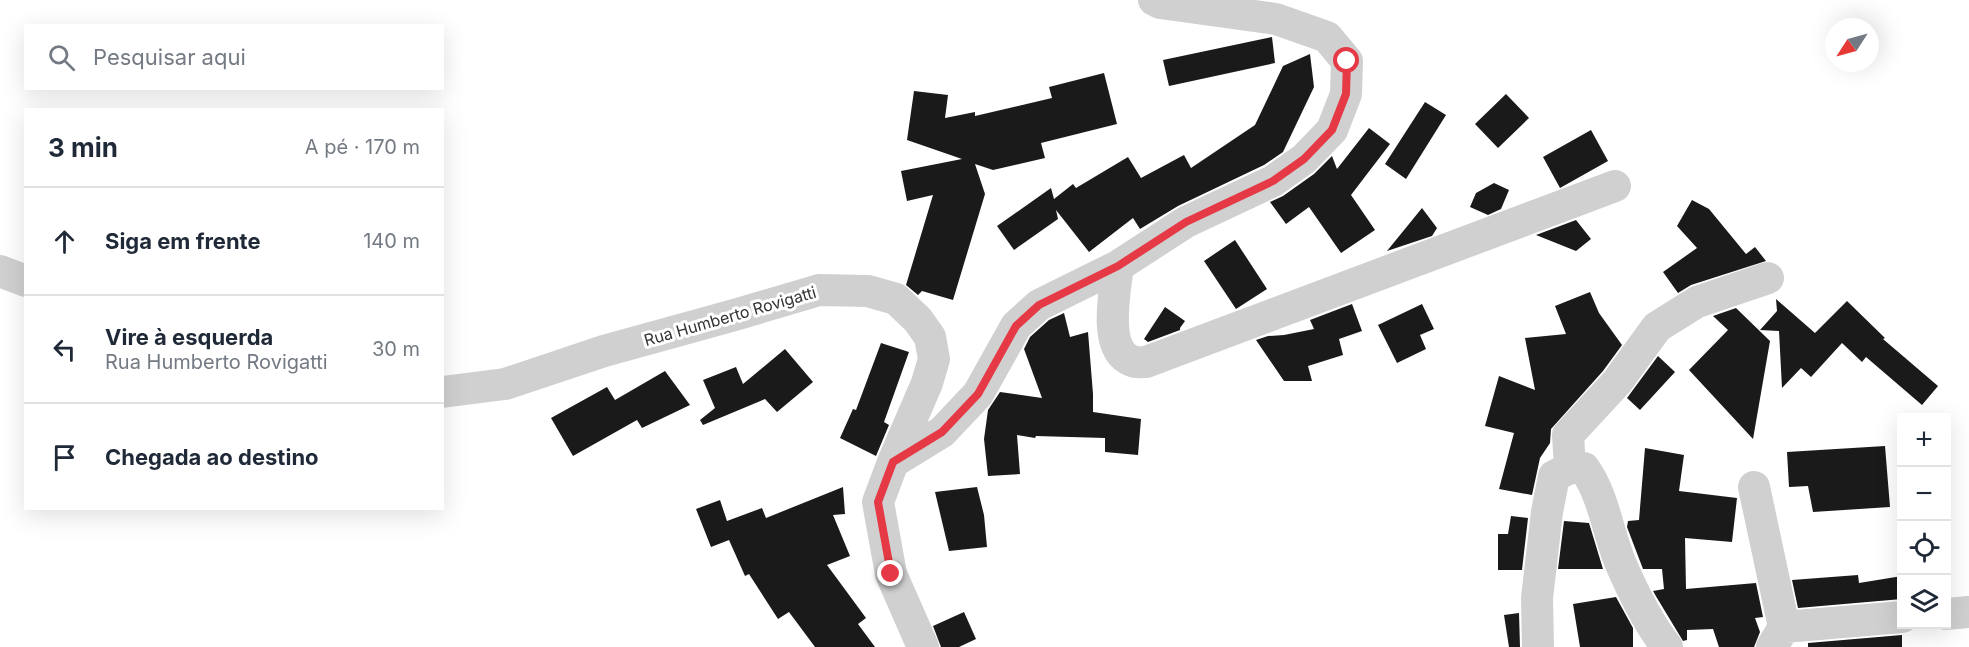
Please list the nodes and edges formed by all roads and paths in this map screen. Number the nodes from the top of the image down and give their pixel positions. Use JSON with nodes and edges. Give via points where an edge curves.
{"nodes":[{"id":1,"x":1154,"y":0,"type":"edge"},
{"id":2,"x":1615,"y":186,"type":"dead end"},
{"id":3,"x":1118,"y":266,"type":"junction"},
{"id":4,"x":0,"y":271,"type":"edge"},
{"id":5,"x":1768,"y":278,"type":"dead end"},
{"id":6,"x":24,"y":280,"type":"edge"},
{"id":7,"x":444,"y":392,"type":"edge"},
{"id":8,"x":893,"y":462,"type":"junction"},
{"id":9,"x":1570,"y":468,"type":"junction"},
{"id":10,"x":1754,"y":488,"type":"dead end"},
{"id":11,"x":1969,"y":612,"type":"edge"},
{"id":12,"x":1951,"y":614,"type":"edge"},
{"id":13,"x":1897,"y":618,"type":"edge"},
{"id":14,"x":1778,"y":637,"type":"edge"},
{"id":15,"x":923,"y":647,"type":"edge"},
{"id":16,"x":1538,"y":647,"type":"edge"},
{"id":17,"x":1667,"y":647,"type":"edge"}],
"edges":[{"from":1,"to":3,"type":"street","via":[[1276,19],[1327,37],[1347,61],[1346,94],[1332,130],[1304,159],[1273,181],[1186,222]]},
{"from":2,"to":3,"type":"street","via":[[1146,362],[1133,362],[1115,344],[1112,320]]},
{"from":3,"to":8,"type":"street","via":[[1039,305],[1016,326],[978,394],[942,432]]},
{"from":4,"to":6,"type":"street"},
{"from":5,"to":9,"type":"street","via":[[1697,302],[1657,327],[1617,382],[1568,435]]},
{"from":7,"to":8,"type":"street","name":"Rua Humberto Rovigatti","via":[[505,384],[604,351],[819,290],[868,291],[896,299],[918,320],[930,337],[934,359]]},
{"from":8,"to":15,"type":"street","name":"Rua Humberto Rovigatti","via":[[878,502],[891,574]]},
{"from":9,"to":16,"type":"street","via":[[1554,476],[1546,512],[1537,598]]},
{"from":9,"to":17,"type":"street","via":[[1584,468],[1594,482],[1620,562],[1654,631]]},
{"from":10,"to":14,"type":"street"},
{"from":11,"to":12,"type":"street"},
{"from":13,"to":14,"type":"street"}]}
